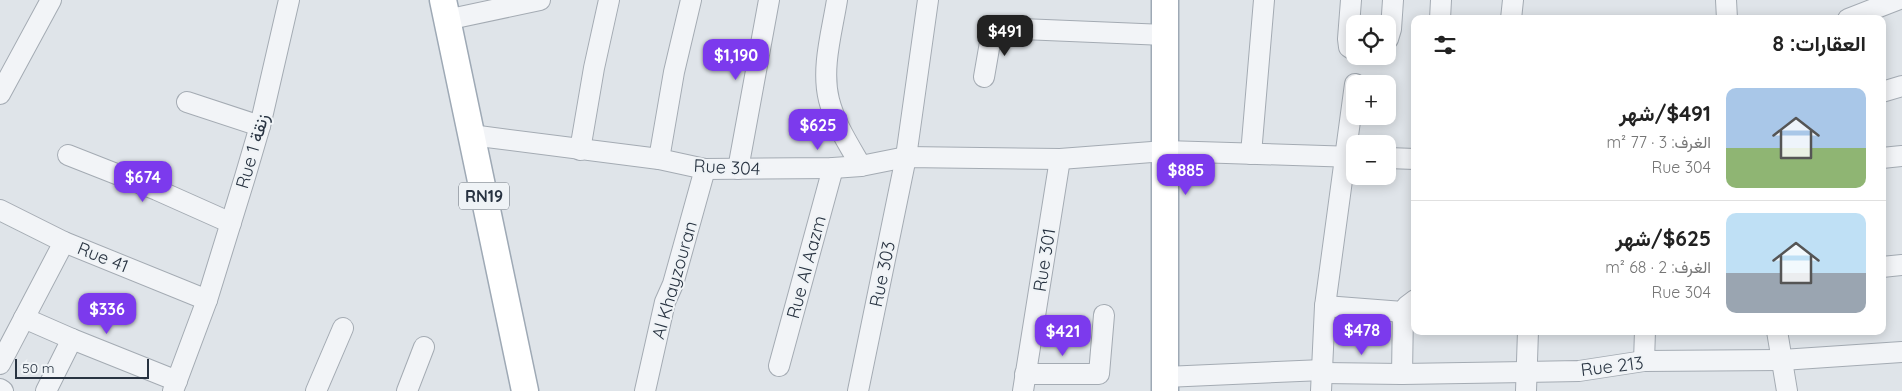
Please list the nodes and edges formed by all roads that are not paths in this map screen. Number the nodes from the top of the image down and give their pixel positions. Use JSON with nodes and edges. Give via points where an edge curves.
{"nodes":[{"id":1,"x":51,"y":0,"type":"edge"},
{"id":2,"x":289,"y":0,"type":"edge"},
{"id":3,"x":540,"y":0,"type":"edge"},
{"id":4,"x":609,"y":0,"type":"edge"},
{"id":5,"x":691,"y":0,"type":"edge"},
{"id":6,"x":769,"y":0,"type":"edge"},
{"id":7,"x":837,"y":0,"type":"edge"},
{"id":8,"x":928,"y":0,"type":"edge"},
{"id":9,"x":1165,"y":0,"type":"edge"},
{"id":10,"x":1264,"y":0,"type":"edge"},
{"id":11,"x":1351,"y":0,"type":"edge"},
{"id":12,"x":1393,"y":0,"type":"edge"},
{"id":13,"x":1442,"y":0,"type":"edge"},
{"id":14,"x":1512,"y":0,"type":"edge"},
{"id":15,"x":1726,"y":0,"type":"edge"},
{"id":16,"x":1897,"y":0,"type":"edge"},
{"id":17,"x":445,"y":10,"type":"edge"},
{"id":18,"x":1350,"y":15,"type":"edge"},
{"id":19,"x":1391,"y":15,"type":"edge"},
{"id":20,"x":1440,"y":15,"type":"edge"},
{"id":21,"x":1511,"y":15,"type":"edge"},
{"id":22,"x":1727,"y":15,"type":"edge"},
{"id":23,"x":1858,"y":15,"type":"edge"},
{"id":24,"x":1164,"y":35,"type":"junction"},
{"id":25,"x":984,"y":77,"type":"dead end"},
{"id":26,"x":1902,"y":86,"type":"edge"},
{"id":27,"x":1886,"y":91,"type":"edge"},
{"id":28,"x":0,"y":94,"type":"edge"},
{"id":29,"x":187,"y":102,"type":"dead end"},
{"id":30,"x":260,"y":126,"type":"junction"},
{"id":31,"x":471,"y":135,"type":"junction"},
{"id":32,"x":580,"y":150,"type":"junction"},
{"id":33,"x":1165,"y":151,"type":"junction"},
{"id":34,"x":1250,"y":154,"type":"junction"},
{"id":35,"x":68,"y":155,"type":"dead end"},
{"id":36,"x":1902,"y":156,"type":"edge"},
{"id":37,"x":906,"y":157,"type":"junction"},
{"id":38,"x":1346,"y":157,"type":"edge"},
{"id":39,"x":1396,"y":158,"type":"edge"},
{"id":40,"x":1886,"y":158,"type":"edge"},
{"id":41,"x":658,"y":159,"type":"junction"},
{"id":42,"x":1060,"y":159,"type":"junction"},
{"id":43,"x":1411,"y":159,"type":"edge"},
{"id":44,"x":861,"y":166,"type":"junction"},
{"id":45,"x":833,"y":168,"type":"junction"},
{"id":46,"x":705,"y":169,"type":"junction"},
{"id":47,"x":738,"y":169,"type":"junction"},
{"id":48,"x":1346,"y":181,"type":"edge"},
{"id":49,"x":0,"y":210,"type":"edge"},
{"id":50,"x":231,"y":224,"type":"junction"},
{"id":51,"x":64,"y":242,"type":"junction"},
{"id":52,"x":1902,"y":265,"type":"edge"},
{"id":53,"x":1886,"y":267,"type":"edge"},
{"id":54,"x":207,"y":300,"type":"junction"},
{"id":55,"x":1325,"y":306,"type":"junction"},
{"id":56,"x":1409,"y":306,"type":"edge"},
{"id":57,"x":1104,"y":315,"type":"dead end"},
{"id":58,"x":24,"y":318,"type":"junction"},
{"id":59,"x":343,"y":328,"type":"dead end"},
{"id":60,"x":1528,"y":335,"type":"edge"},
{"id":61,"x":1645,"y":335,"type":"edge"},
{"id":62,"x":1778,"y":335,"type":"edge"},
{"id":63,"x":72,"y":339,"type":"junction"},
{"id":64,"x":424,"y":347,"type":"dead end"},
{"id":65,"x":1902,"y":352,"type":"edge"},
{"id":66,"x":1782,"y":360,"type":"junction"},
{"id":67,"x":1644,"y":361,"type":"junction"},
{"id":68,"x":0,"y":364,"type":"edge"},
{"id":69,"x":779,"y":366,"type":"dead end"},
{"id":70,"x":1527,"y":370,"type":"junction"},
{"id":71,"x":1402,"y":374,"type":"junction"},
{"id":72,"x":1322,"y":378,"type":"edge"},
{"id":73,"x":1024,"y":382,"type":"edge"},
{"id":74,"x":1165,"y":384,"type":"edge"},
{"id":75,"x":175,"y":386,"type":"edge"},
{"id":76,"x":0,"y":389,"type":"edge"},
{"id":77,"x":4,"y":391,"type":"edge"},
{"id":78,"x":46,"y":391,"type":"edge"},
{"id":79,"x":316,"y":391,"type":"edge"},
{"id":80,"x":407,"y":391,"type":"edge"},
{"id":81,"x":525,"y":391,"type":"edge"},
{"id":82,"x":645,"y":391,"type":"edge"},
{"id":83,"x":858,"y":391,"type":"edge"},
{"id":84,"x":1526,"y":391,"type":"edge"},
{"id":85,"x":1787,"y":391,"type":"edge"}],
"edges":[{"from":1,"to":28,"type":"street"},
{"from":2,"to":30,"type":"street","name":"Rue 1 زنقة"},
{"from":3,"to":17,"type":"street"},
{"from":4,"to":32,"type":"street"},
{"from":5,"to":41,"type":"street"},
{"from":6,"to":47,"type":"street"},
{"from":7,"to":44,"type":"street","via":[[827,62],[829,100],[838,125]]},
{"from":8,"to":37,"type":"street","name":"Rue 303"},
{"from":9,"to":24,"type":"main road"},
{"from":10,"to":34,"type":"street"},
{"from":11,"to":18,"type":"street"},
{"from":12,"to":19,"type":"street"},
{"from":13,"to":20,"type":"street"},
{"from":14,"to":21,"type":"street"},
{"from":15,"to":22,"type":"street"},
{"from":16,"to":23,"type":"street"},
{"from":17,"to":31,"type":"main road","number":"RN19"},
{"from":24,"to":25,"type":"street","via":[[998,28],[992,31]]},
{"from":24,"to":33,"type":"main road"},
{"from":26,"to":27,"type":"street"},
{"from":29,"to":30,"type":"street"},
{"from":30,"to":50,"type":"street","name":"Rue 1 زنقة"},
{"from":31,"to":32,"type":"street","name":"Rue 304"},
{"from":31,"to":81,"type":"main road","number":"RN19"},
{"from":32,"to":41,"type":"street","name":"Rue 304"},
{"from":33,"to":34,"type":"street","name":"Rue 304"},
{"from":33,"to":42,"type":"street","name":"Rue 304"},
{"from":33,"to":74,"type":"main road"},
{"from":34,"to":38,"type":"street","name":"Rue 304"},
{"from":35,"to":50,"type":"street"},
{"from":36,"to":40,"type":"street"},
{"from":37,"to":42,"type":"street","name":"Rue 304"},
{"from":37,"to":44,"type":"street","name":"Rue 304"},
{"from":37,"to":83,"type":"street","name":"Rue 303"},
{"from":39,"to":43,"type":"street"},
{"from":41,"to":46,"type":"street","name":"Rue 304"},
{"from":42,"to":73,"type":"street","name":"Rue 301"},
{"from":44,"to":45,"type":"street","name":"Rue 304"},
{"from":45,"to":47,"type":"street","name":"Rue 304"},
{"from":45,"to":69,"type":"street","name":"Rue Al Aazm"},
{"from":46,"to":47,"type":"street","name":"Rue 304"},
{"from":46,"to":82,"type":"street","name":"Al Khayzouran","via":[[665,302]]},
{"from":48,"to":55,"type":"street"},
{"from":49,"to":51,"type":"street","name":"Rue 41"},
{"from":50,"to":54,"type":"street","name":"Rue 1 زنقة"},
{"from":51,"to":54,"type":"street","name":"Rue 41"},
{"from":51,"to":58,"type":"street"},
{"from":52,"to":53,"type":"street"},
{"from":54,"to":75,"type":"street","name":"Rue 1 زنقة"},
{"from":55,"to":56,"type":"street"},
{"from":55,"to":72,"type":"street"},
{"from":56,"to":71,"type":"street"},
{"from":57,"to":73,"type":"street","via":[[1100,374]]},
{"from":58,"to":63,"type":"street"},
{"from":58,"to":68,"type":"street"},
{"from":59,"to":79,"type":"street"},
{"from":60,"to":70,"type":"street"},
{"from":61,"to":67,"type":"street"},
{"from":62,"to":66,"type":"street"},
{"from":63,"to":75,"type":"street"},
{"from":63,"to":78,"type":"street"},
{"from":64,"to":80,"type":"street"},
{"from":65,"to":66,"type":"street","name":"Rue 213"},
{"from":66,"to":67,"type":"street","name":"Rue 213"},
{"from":66,"to":85,"type":"street"},
{"from":67,"to":70,"type":"street","name":"Rue 213","via":[[1578,371]]},
{"from":70,"to":71,"type":"street","name":"Rue 213"},
{"from":70,"to":84,"type":"street"},
{"from":71,"to":72,"type":"street","name":"Rue 213"},
{"from":72,"to":74,"type":"street","name":"Rue 213"},
{"from":76,"to":77,"type":"street"}]}
